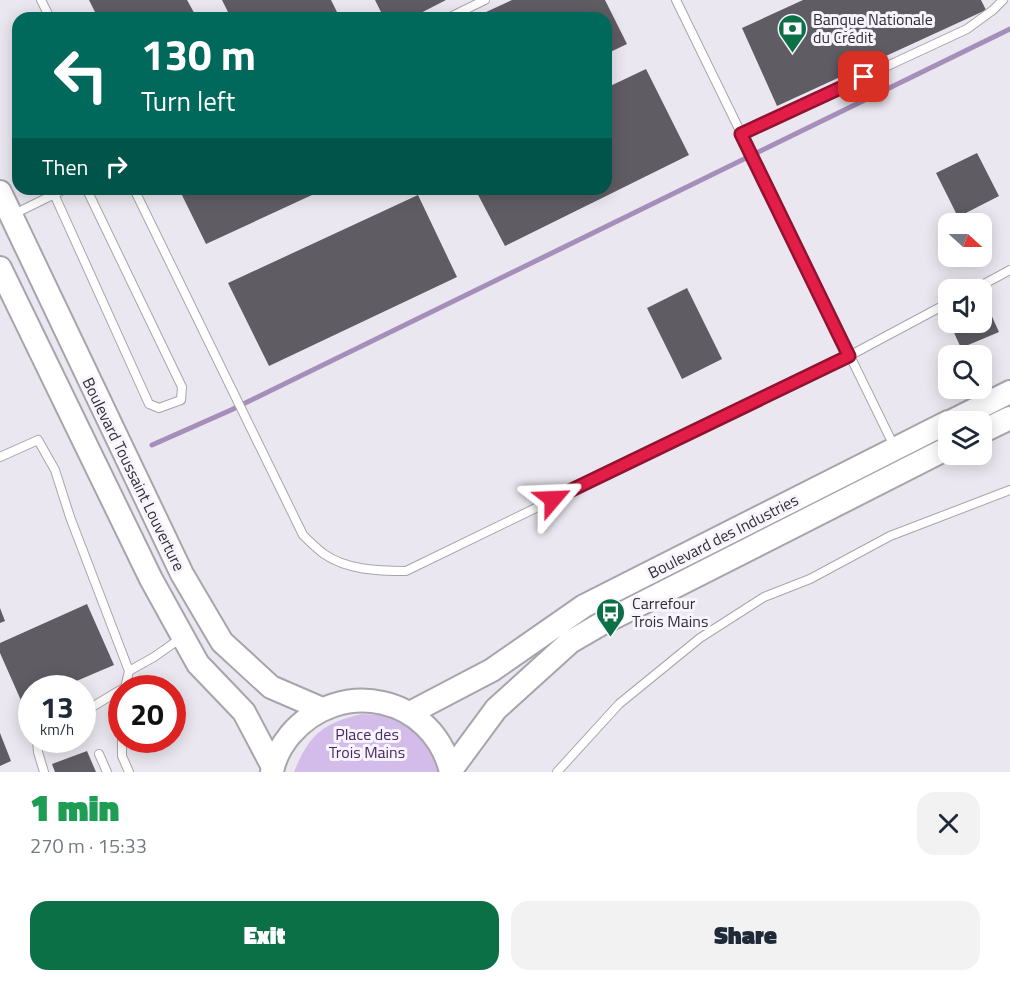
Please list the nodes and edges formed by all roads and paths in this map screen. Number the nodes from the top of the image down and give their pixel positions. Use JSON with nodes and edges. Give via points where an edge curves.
{"nodes":[{"id":1,"x":485,"y":0,"type":"edge"},
{"id":2,"x":676,"y":0,"type":"edge"},
{"id":3,"x":1003,"y":0,"type":"edge"},
{"id":4,"x":460,"y":12,"type":"edge"},
{"id":5,"x":741,"y":134,"type":"junction"},
{"id":6,"x":0,"y":192,"type":"edge"},
{"id":7,"x":52,"y":195,"type":"edge"},
{"id":8,"x":54,"y":195,"type":"edge"},
{"id":9,"x":89,"y":195,"type":"edge"},
{"id":10,"x":137,"y":195,"type":"edge"},
{"id":11,"x":11,"y":215,"type":"junction"},
{"id":12,"x":1010,"y":270,"type":"edge"},
{"id":13,"x":1,"y":273,"type":"edge"},
{"id":14,"x":992,"y":280,"type":"edge"},
{"id":15,"x":938,"y":308,"type":"edge"},
{"id":16,"x":849,"y":356,"type":"junction"},
{"id":17,"x":1010,"y":392,"type":"edge"},
{"id":18,"x":971,"y":411,"type":"edge"},
{"id":19,"x":1010,"y":418,"type":"edge"},
{"id":20,"x":938,"y":427,"type":"edge"},
{"id":21,"x":992,"y":427,"type":"edge"},
{"id":22,"x":895,"y":448,"type":"junction"},
{"id":23,"x":938,"y":453,"type":"edge"},
{"id":24,"x":0,"y":457,"type":"edge"},
{"id":25,"x":906,"y":469,"type":"junction"},
{"id":26,"x":1010,"y":490,"type":"edge"},
{"id":27,"x":183,"y":637,"type":"junction"},
{"id":28,"x":129,"y":670,"type":"junction"},
{"id":29,"x":128,"y":675,"type":"edge"},
{"id":30,"x":322,"y":709,"type":"junction"},
{"id":31,"x":410,"y":713,"type":"junction"},
{"id":32,"x":38,"y":753,"type":"edge"},
{"id":33,"x":122,"y":753,"type":"edge"},
{"id":34,"x":99,"y":754,"type":"dead end"},
{"id":35,"x":273,"y":770,"type":"edge"},
{"id":36,"x":451,"y":771,"type":"edge"},
{"id":37,"x":44,"y":772,"type":"edge"},
{"id":38,"x":107,"y":772,"type":"edge"},
{"id":39,"x":129,"y":772,"type":"edge"},
{"id":40,"x":557,"y":772,"type":"edge"}],
"edges":[{"from":1,"to":4,"type":"lane"},
{"from":2,"to":5,"type":"lane"},
{"from":3,"to":5,"type":"lane","via":[[967,29]]},
{"from":5,"to":16,"type":"lane"},
{"from":6,"to":11,"type":"main road","name":"Boulevard Toussaint Louverture"},
{"from":7,"to":11,"type":"lane"},
{"from":8,"to":9,"type":"lane","via":[[148,404],[159,408],[181,400],[182,387]]},
{"from":10,"to":16,"type":"lane","via":[[303,535],[324,554],[342,563],[406,571]]},
{"from":11,"to":30,"type":"main road","name":"Boulevard Toussaint Louverture","via":[[182,574],[222,642],[271,687]]},
{"from":12,"to":14,"type":"lane"},
{"from":13,"to":27,"type":"main road","name":"Boulevard Toussaint Louverture"},
{"from":15,"to":16,"type":"lane"},
{"from":16,"to":22,"type":"lane"},
{"from":17,"to":18,"type":"main road","name":"Boulevard des Industries"},
{"from":19,"to":21,"type":"main road"},
{"from":20,"to":22,"type":"main road","name":"Boulevard des Industries"},
{"from":22,"to":25,"type":"lane"},
{"from":22,"to":31,"type":"main road","name":"Boulevard des Industries","via":[[584,606],[492,670]]},
{"from":23,"to":25,"type":"main road","name":"Boulevard des Industries"},
{"from":24,"to":28,"type":"lane","via":[[38,440],[55,470]]},
{"from":25,"to":36,"type":"main road","name":"Boulevard des Industries","via":[[570,642],[496,708]]},
{"from":26,"to":40,"type":"lane","via":[[890,536],[810,579],[764,597],[700,638],[619,704]]},
{"from":27,"to":28,"type":"lane"},
{"from":27,"to":35,"type":"main road","name":"Boulevard Toussaint Louverture","via":[[198,664],[244,712]]},
{"from":28,"to":29,"type":"lane"},
{"from":30,"to":31,"type":"main road","via":[[351,700],[382,702]]},
{"from":30,"to":35,"type":"main road","via":[[300,723],[284,743]]},
{"from":31,"to":36,"type":"main road","via":[[428,728]]},
{"from":32,"to":37,"type":"lane"},
{"from":33,"to":39,"type":"lane"},
{"from":34,"to":38,"type":"lane"}]}
